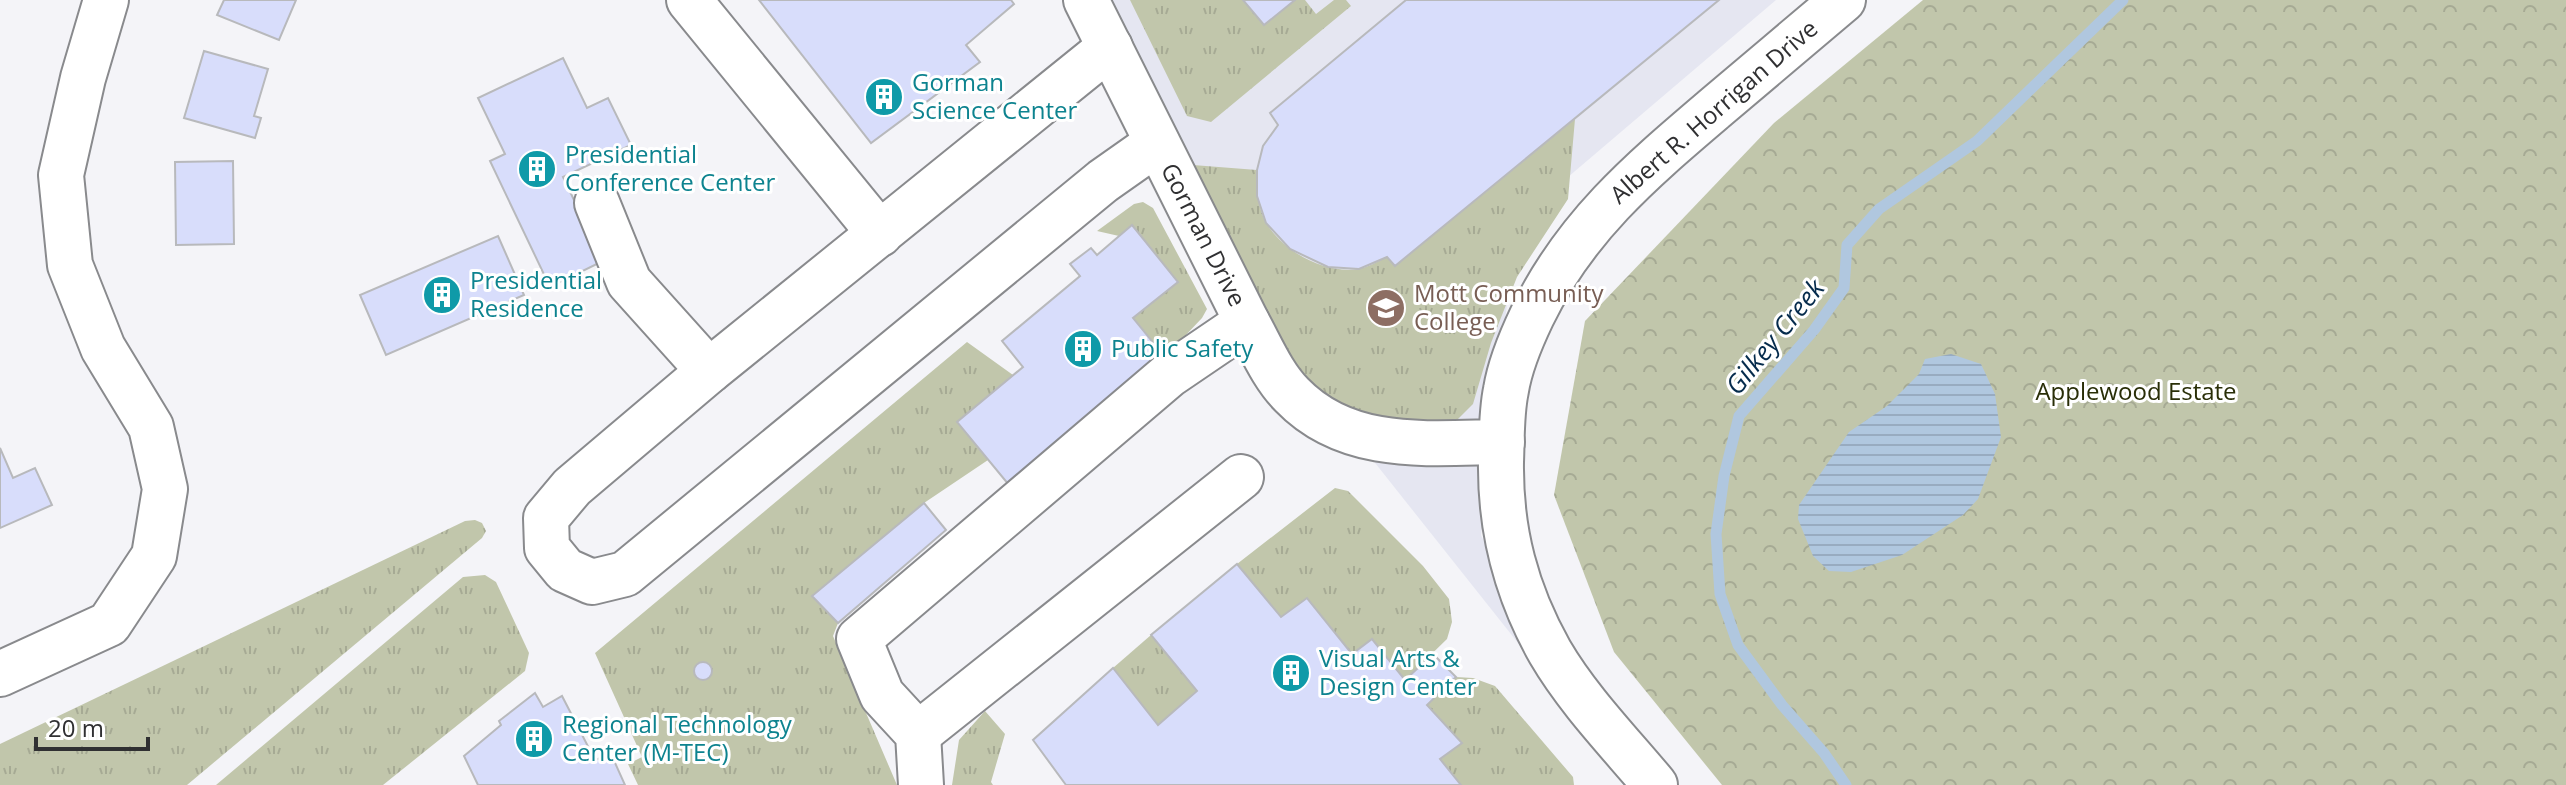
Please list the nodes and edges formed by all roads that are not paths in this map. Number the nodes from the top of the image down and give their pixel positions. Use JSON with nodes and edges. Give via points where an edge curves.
{"nodes":[{"id":1,"x":106,"y":0,"type":"edge"},
{"id":2,"x":689,"y":0,"type":"edge"},
{"id":3,"x":1086,"y":0,"type":"edge"},
{"id":4,"x":1843,"y":0,"type":"edge"},
{"id":5,"x":1110,"y":47,"type":"junction"},
{"id":6,"x":1157,"y":143,"type":"junction"},
{"id":7,"x":597,"y":203,"type":"dead end"},
{"id":8,"x":880,"y":234,"type":"junction"},
{"id":9,"x":1247,"y":322,"type":"junction"},
{"id":10,"x":709,"y":371,"type":"junction"},
{"id":11,"x":1502,"y":442,"type":"junction"},
{"id":12,"x":1241,"y":477,"type":"dead end"},
{"id":13,"x":0,"y":674,"type":"edge"},
{"id":14,"x":918,"y":734,"type":"junction"},
{"id":15,"x":921,"y":785,"type":"edge"},
{"id":16,"x":1655,"y":785,"type":"edge"}],
"edges":[{"from":1,"to":13,"type":"street","via":[[61,175],[70,265],[103,348],[151,427],[165,489],[154,556],[109,624]]},
{"from":2,"to":8,"type":"street"},
{"from":3,"to":5,"type":"street","name":"Gorman Drive"},
{"from":4,"to":11,"type":"street","name":"Albert R. Horrigan Drive","via":[[1644,169],[1573,245],[1523,335],[1506,389]]},
{"from":5,"to":6,"type":"street","name":"Gorman Drive"},
{"from":5,"to":8,"type":"street"},
{"from":6,"to":9,"type":"street","name":"Gorman Drive"},
{"from":6,"to":10,"type":"street","via":[[1103,181],[625,574],[592,582],[565,570],[547,548],[546,518],[572,487]]},
{"from":7,"to":10,"type":"street","via":[[629,282]]},
{"from":8,"to":10,"type":"street"},
{"from":9,"to":11,"type":"street","name":"Gorman Drive","via":[[1291,394],[1325,422],[1369,439]]},
{"from":9,"to":14,"type":"street","via":[[1169,375],[859,639],[882,695]]},
{"from":11,"to":16,"type":"street","name":"Albert R. Horrigan Drive","via":[[1506,540],[1533,619],[1574,687]]},
{"from":12,"to":14,"type":"street"},
{"from":14,"to":15,"type":"street"}]}
